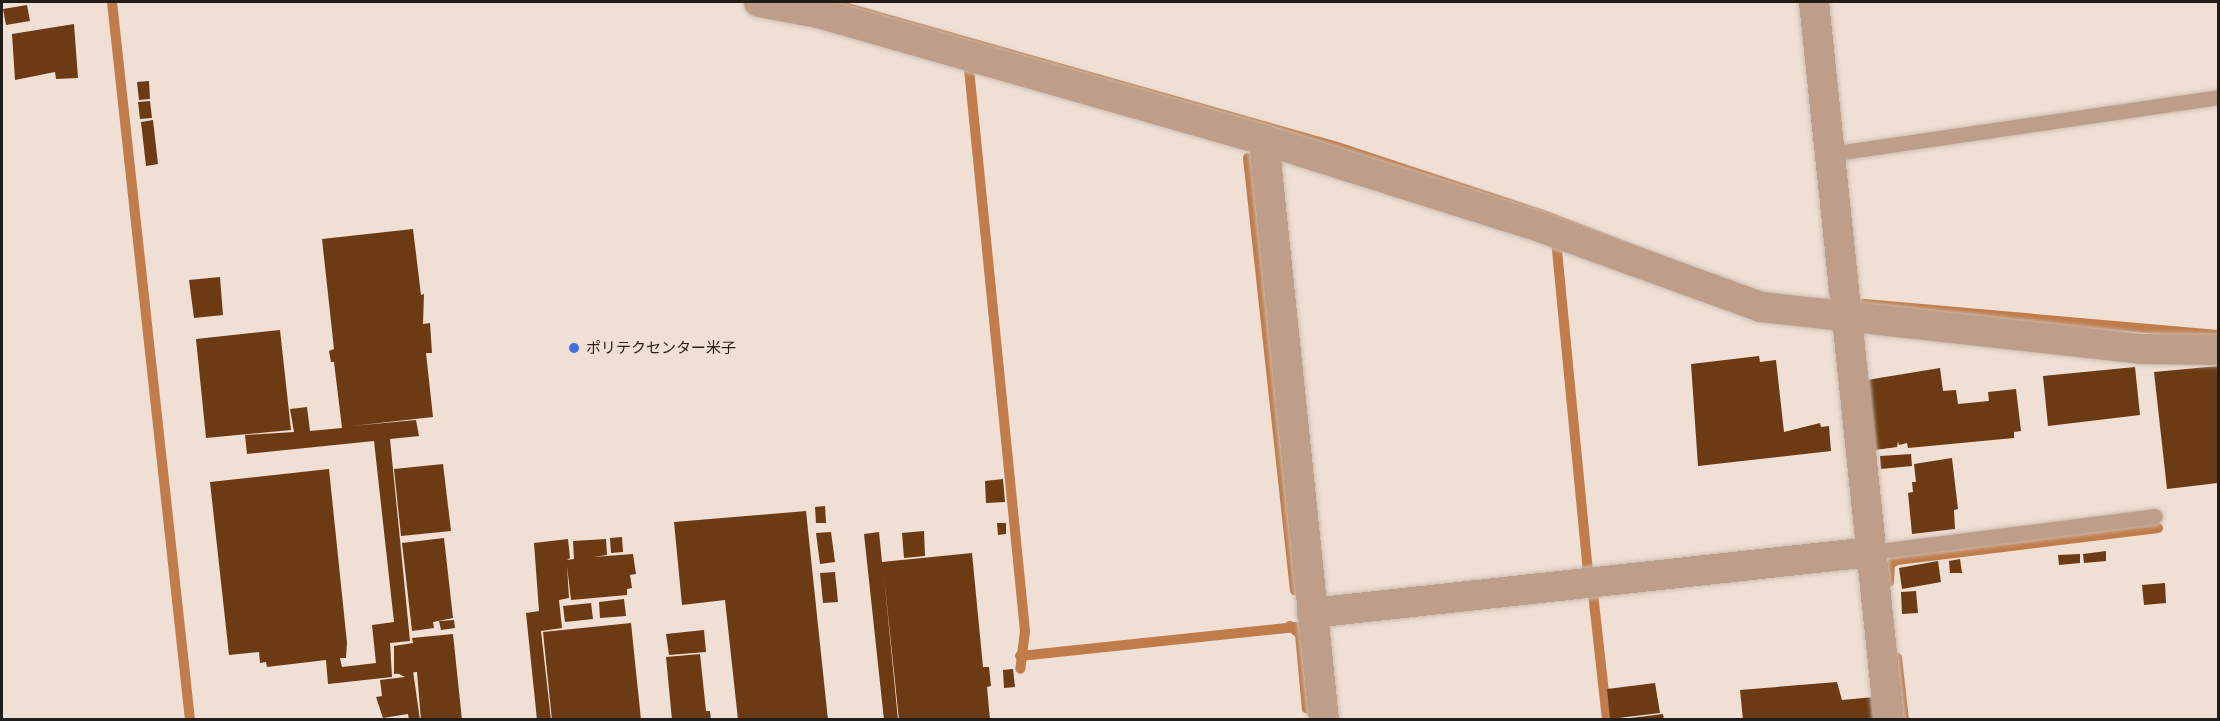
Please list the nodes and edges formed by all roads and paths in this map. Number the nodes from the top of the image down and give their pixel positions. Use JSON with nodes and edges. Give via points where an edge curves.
{"nodes":[{"id":1,"x":759,"y":2,"type":"edge"},
{"id":2,"x":1814,"y":2,"type":"edge"},
{"id":3,"x":2218,"y":97,"type":"edge"},
{"id":4,"x":1264,"y":140,"type":"junction"},
{"id":5,"x":1829,"y":154,"type":"junction"},
{"id":6,"x":1844,"y":308,"type":"junction"},
{"id":7,"x":2218,"y":350,"type":"edge"},
{"id":8,"x":2155,"y":516,"type":"dead end"},
{"id":9,"x":1871,"y":552,"type":"junction"},
{"id":10,"x":1312,"y":613,"type":"junction"},
{"id":11,"x":1324,"y":720,"type":"edge"},
{"id":12,"x":1889,"y":720,"type":"edge"}],
"edges":[{"from":1,"to":4,"type":"street","via":[[818,13]]},
{"from":2,"to":5,"type":"street"},
{"from":3,"to":5,"type":"lane"},
{"from":4,"to":6,"type":"street","via":[[1540,226],[1739,301]]},
{"from":4,"to":10,"type":"street"},
{"from":5,"to":6,"type":"street"},
{"from":6,"to":7,"type":"street","via":[[2141,349]]},
{"from":6,"to":9,"type":"street"},
{"from":8,"to":9,"type":"lane"},
{"from":9,"to":10,"type":"street"},
{"from":9,"to":12,"type":"street"},
{"from":10,"to":11,"type":"street"}]}
